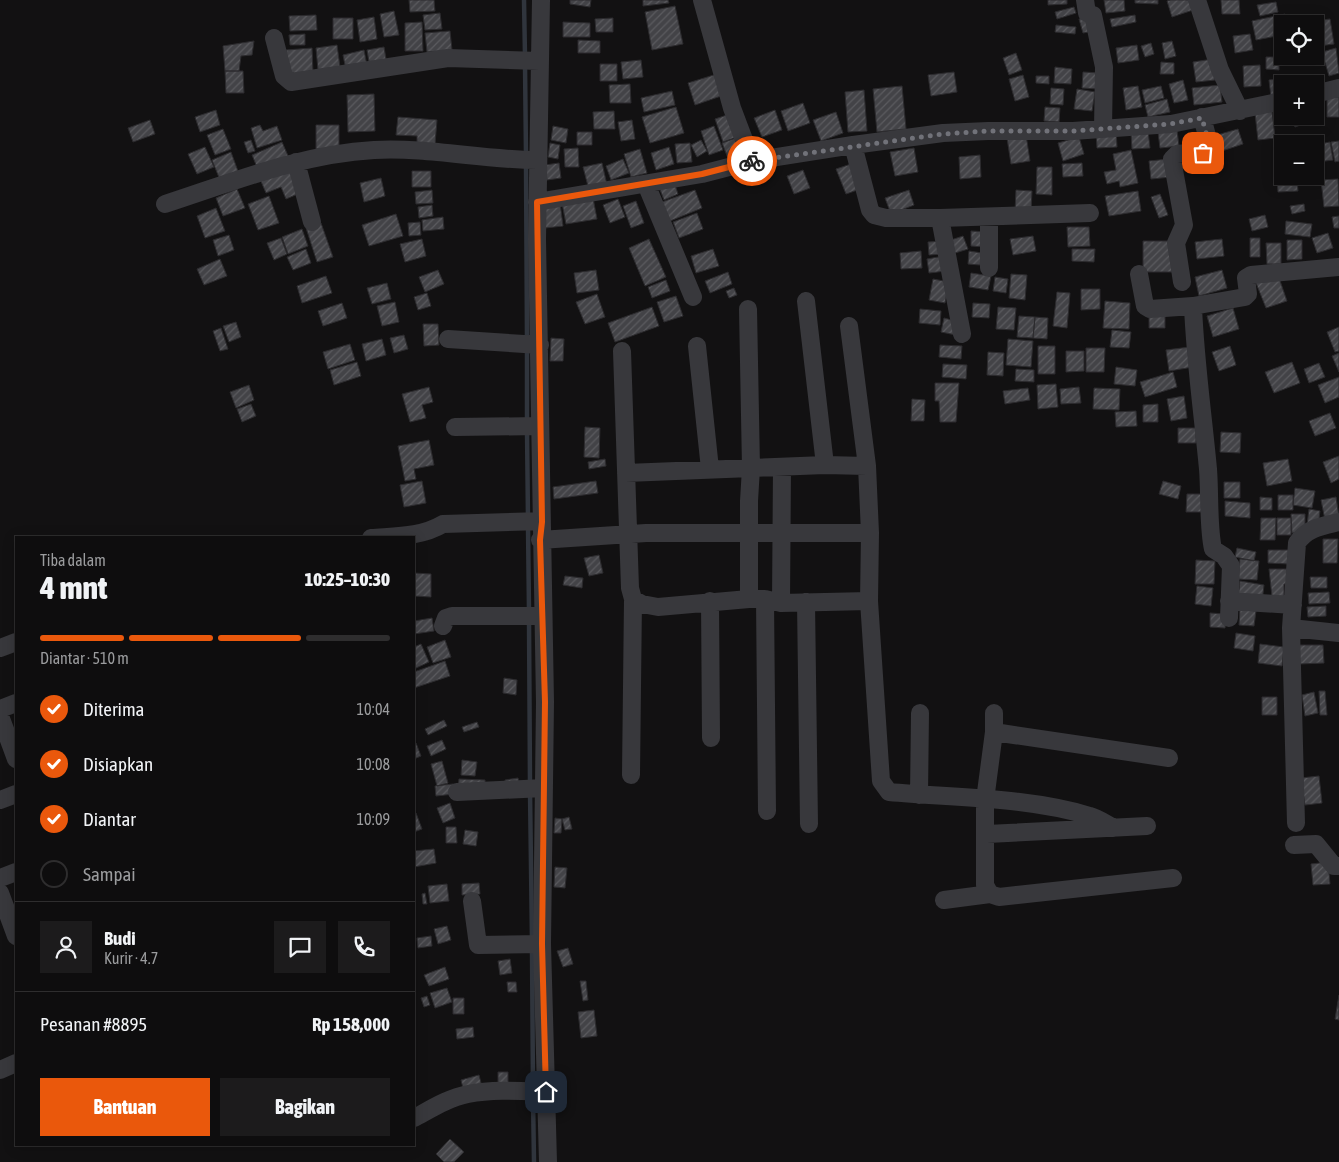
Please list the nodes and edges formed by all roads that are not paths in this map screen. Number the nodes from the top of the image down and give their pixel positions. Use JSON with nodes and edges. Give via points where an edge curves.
{"nodes":[{"id":1,"x":541,"y":0,"type":"edge"},
{"id":2,"x":702,"y":0,"type":"edge"},
{"id":3,"x":1085,"y":0,"type":"edge"},
{"id":4,"x":1197,"y":0,"type":"edge"},
{"id":5,"x":274,"y":38,"type":"dead end"},
{"id":6,"x":535,"y":61,"type":"junction"},
{"id":7,"x":1339,"y":88,"type":"edge"},
{"id":8,"x":1324,"y":92,"type":"edge"},
{"id":9,"x":1274,"y":103,"type":"edge"},
{"id":10,"x":1240,"y":111,"type":"junction"},
{"id":11,"x":1202,"y":118,"type":"junction"},
{"id":12,"x":1103,"y":129,"type":"junction"},
{"id":13,"x":853,"y":145,"type":"junction"},
{"id":14,"x":527,"y":159,"type":"junction"},
{"id":15,"x":752,"y":161,"type":"junction"},
{"id":16,"x":296,"y":162,"type":"junction"},
{"id":17,"x":646,"y":184,"type":"junction"},
{"id":18,"x":537,"y":202,"type":"junction"},
{"id":19,"x":165,"y":204,"type":"dead end"},
{"id":20,"x":1090,"y":214,"type":"dead end"},
{"id":21,"x":989,"y":217,"type":"junction"},
{"id":22,"x":940,"y":218,"type":"junction"},
{"id":23,"x":312,"y":222,"type":"dead end"},
{"id":24,"x":1339,"y":267,"type":"edge"},
{"id":25,"x":989,"y":268,"type":"dead end"},
{"id":26,"x":1139,"y":274,"type":"dead end"},
{"id":27,"x":1182,"y":282,"type":"dead end"},
{"id":28,"x":693,"y":297,"type":"dead end"},
{"id":29,"x":806,"y":301,"type":"dead end"},
{"id":30,"x":1193,"y":306,"type":"junction"},
{"id":31,"x":748,"y":309,"type":"dead end"},
{"id":32,"x":849,"y":326,"type":"dead end"},
{"id":33,"x":962,"y":334,"type":"dead end"},
{"id":34,"x":448,"y":339,"type":"dead end"},
{"id":35,"x":528,"y":345,"type":"junction"},
{"id":36,"x":696,"y":346,"type":"dead end"},
{"id":37,"x":622,"y":351,"type":"dead end"},
{"id":38,"x":529,"y":426,"type":"junction"},
{"id":39,"x":455,"y":427,"type":"dead end"},
{"id":40,"x":825,"y":465,"type":"junction"},
{"id":41,"x":867,"y":466,"type":"junction"},
{"id":42,"x":782,"y":467,"type":"junction"},
{"id":43,"x":751,"y":468,"type":"junction"},
{"id":44,"x":710,"y":469,"type":"junction"},
{"id":45,"x":626,"y":473,"type":"junction"},
{"id":46,"x":538,"y":521,"type":"junction"},
{"id":47,"x":1339,"y":522,"type":"edge"},
{"id":48,"x":749,"y":532,"type":"junction"},
{"id":49,"x":781,"y":532,"type":"junction"},
{"id":50,"x":870,"y":533,"type":"junction"},
{"id":51,"x":629,"y":534,"type":"junction"},
{"id":52,"x":395,"y":536,"type":"edge"},
{"id":53,"x":540,"y":540,"type":"junction"},
{"id":54,"x":633,"y":599,"type":"junction"},
{"id":55,"x":765,"y":600,"type":"junction"},
{"id":56,"x":710,"y":601,"type":"junction"},
{"id":57,"x":869,"y":601,"type":"junction"},
{"id":58,"x":806,"y":602,"type":"junction"},
{"id":59,"x":1293,"y":605,"type":"junction"},
{"id":60,"x":531,"y":616,"type":"junction"},
{"id":61,"x":443,"y":626,"type":"dead end"},
{"id":62,"x":1292,"y":628,"type":"junction"},
{"id":63,"x":1339,"y":633,"type":"edge"},
{"id":64,"x":15,"y":642,"type":"edge"},
{"id":65,"x":0,"y":648,"type":"edge"},
{"id":66,"x":15,"y":703,"type":"edge"},
{"id":67,"x":0,"y":709,"type":"edge"},
{"id":68,"x":920,"y":712,"type":"dead end"},
{"id":69,"x":994,"y":713,"type":"dead end"},
{"id":70,"x":0,"y":716,"type":"edge"},
{"id":71,"x":994,"y":732,"type":"junction"},
{"id":72,"x":3,"y":735,"type":"edge"},
{"id":73,"x":711,"y":738,"type":"dead end"},
{"id":74,"x":15,"y":757,"type":"edge"},
{"id":75,"x":1169,"y":758,"type":"dead end"},
{"id":76,"x":631,"y":775,"type":"dead end"},
{"id":77,"x":534,"y":789,"type":"junction"},
{"id":78,"x":457,"y":792,"type":"dead end"},
{"id":79,"x":15,"y":794,"type":"edge"},
{"id":80,"x":919,"y":795,"type":"junction"},
{"id":81,"x":0,"y":800,"type":"edge"},
{"id":82,"x":985,"y":800,"type":"junction"},
{"id":83,"x":767,"y":811,"type":"dead end"},
{"id":84,"x":1296,"y":822,"type":"dead end"},
{"id":85,"x":809,"y":824,"type":"dead end"},
{"id":86,"x":1147,"y":826,"type":"dead end"},
{"id":87,"x":1114,"y":828,"type":"junction"},
{"id":88,"x":987,"y":834,"type":"junction"},
{"id":89,"x":1294,"y":846,"type":"dead end"},
{"id":90,"x":1339,"y":866,"type":"edge"},
{"id":91,"x":15,"y":872,"type":"edge"},
{"id":92,"x":0,"y":878,"type":"edge"},
{"id":93,"x":1173,"y":878,"type":"dead end"},
{"id":94,"x":0,"y":893,"type":"edge"},
{"id":95,"x":990,"y":894,"type":"junction"},
{"id":96,"x":944,"y":900,"type":"dead end"},
{"id":97,"x":472,"y":902,"type":"dead end"},
{"id":98,"x":15,"y":933,"type":"edge"},
{"id":99,"x":538,"y":944,"type":"junction"},
{"id":100,"x":542,"y":1092,"type":"junction"},
{"id":101,"x":415,"y":1117,"type":"edge"},
{"id":102,"x":548,"y":1162,"type":"edge"}],
"edges":[{"from":1,"to":6,"type":"street"},
{"from":2,"to":15,"type":"street","via":[[732,108]]},
{"from":3,"to":12,"type":"street","via":[[1087,13],[1093,15],[1104,67]]},
{"from":4,"to":10,"type":"street","via":[[1220,70]]},
{"from":5,"to":6,"type":"street","via":[[284,76],[291,82],[448,58]]},
{"from":6,"to":14,"type":"street"},
{"from":7,"to":8,"type":"street"},
{"from":9,"to":10,"type":"street"},
{"from":10,"to":11,"type":"street"},
{"from":11,"to":12,"type":"street"},
{"from":11,"to":27,"type":"street","via":[[1210,147],[1207,151],[1177,154],[1172,160],[1184,222],[1176,248]]},
{"from":12,"to":13,"type":"street","via":[[952,133]]},
{"from":13,"to":15,"type":"street"},
{"from":13,"to":22,"type":"street","via":[[874,215]]},
{"from":14,"to":16,"type":"street","via":[[375,150]]},
{"from":14,"to":18,"type":"street"},
{"from":15,"to":17,"type":"street"},
{"from":16,"to":19,"type":"street"},
{"from":16,"to":23,"type":"street"},
{"from":17,"to":18,"type":"street"},
{"from":17,"to":28,"type":"street"},
{"from":18,"to":35,"type":"street"},
{"from":20,"to":21,"type":"street"},
{"from":21,"to":22,"type":"street"},
{"from":21,"to":25,"type":"street"},
{"from":22,"to":33,"type":"street"},
{"from":24,"to":30,"type":"street","via":[[1251,275],[1246,278],[1248,294],[1245,297]]},
{"from":26,"to":30,"type":"street","via":[[1147,309]]},
{"from":29,"to":40,"type":"street"},
{"from":30,"to":59,"type":"street","via":[[1212,542],[1213,550],[1224,556],[1230,566],[1229,610]]},
{"from":31,"to":43,"type":"street"},
{"from":32,"to":41,"type":"street"},
{"from":34,"to":35,"type":"street"},
{"from":35,"to":38,"type":"street"},
{"from":36,"to":44,"type":"street"},
{"from":37,"to":45,"type":"street"},
{"from":38,"to":39,"type":"street"},
{"from":38,"to":46,"type":"street"},
{"from":40,"to":41,"type":"street"},
{"from":40,"to":42,"type":"street"},
{"from":41,"to":50,"type":"street"},
{"from":42,"to":43,"type":"street"},
{"from":42,"to":49,"type":"street"},
{"from":43,"to":44,"type":"street"},
{"from":43,"to":48,"type":"street"},
{"from":44,"to":45,"type":"street"},
{"from":45,"to":51,"type":"street"},
{"from":46,"to":52,"type":"street","via":[[443,524],[419,534]]},
{"from":46,"to":53,"type":"street"},
{"from":47,"to":59,"type":"street","via":[[1312,528],[1297,543]]},
{"from":48,"to":49,"type":"street"},
{"from":48,"to":51,"type":"street"},
{"from":48,"to":55,"type":"street"},
{"from":49,"to":50,"type":"street"},
{"from":49,"to":55,"type":"street"},
{"from":50,"to":57,"type":"street"},
{"from":51,"to":53,"type":"street"},
{"from":51,"to":54,"type":"street"},
{"from":53,"to":60,"type":"street"},
{"from":54,"to":56,"type":"street","via":[[658,607]]},
{"from":54,"to":76,"type":"street"},
{"from":55,"to":56,"type":"street"},
{"from":55,"to":58,"type":"street"},
{"from":55,"to":83,"type":"street"},
{"from":56,"to":73,"type":"street"},
{"from":57,"to":58,"type":"street"},
{"from":57,"to":80,"type":"street","via":[[881,781],[889,792]]},
{"from":58,"to":85,"type":"street"},
{"from":59,"to":62,"type":"street"},
{"from":60,"to":61,"type":"street","via":[[452,616],[446,618]]},
{"from":60,"to":77,"type":"street","via":[[545,702]]},
{"from":62,"to":63,"type":"street"},
{"from":62,"to":84,"type":"street"},
{"from":64,"to":65,"type":"street"},
{"from":66,"to":67,"type":"street"},
{"from":68,"to":80,"type":"street"},
{"from":69,"to":71,"type":"street"},
{"from":70,"to":72,"type":"street"},
{"from":71,"to":75,"type":"street"},
{"from":71,"to":82,"type":"street"},
{"from":72,"to":74,"type":"street"},
{"from":77,"to":78,"type":"street"},
{"from":77,"to":99,"type":"street"},
{"from":79,"to":81,"type":"street"},
{"from":80,"to":82,"type":"street"},
{"from":82,"to":87,"type":"street","via":[[1091,816]]},
{"from":82,"to":88,"type":"street"},
{"from":86,"to":87,"type":"street"},
{"from":87,"to":88,"type":"street"},
{"from":88,"to":95,"type":"street","via":[[985,885]]},
{"from":89,"to":90,"type":"street","via":[[1316,844],[1334,866]]},
{"from":91,"to":92,"type":"street"},
{"from":93,"to":95,"type":"street","via":[[999,897]]},
{"from":94,"to":98,"type":"street"},
{"from":95,"to":96,"type":"street"},
{"from":97,"to":99,"type":"street","via":[[478,945]]},
{"from":99,"to":100,"type":"street"},
{"from":100,"to":101,"type":"street","via":[[468,1094],[448,1100]]},
{"from":100,"to":102,"type":"street"}]}
